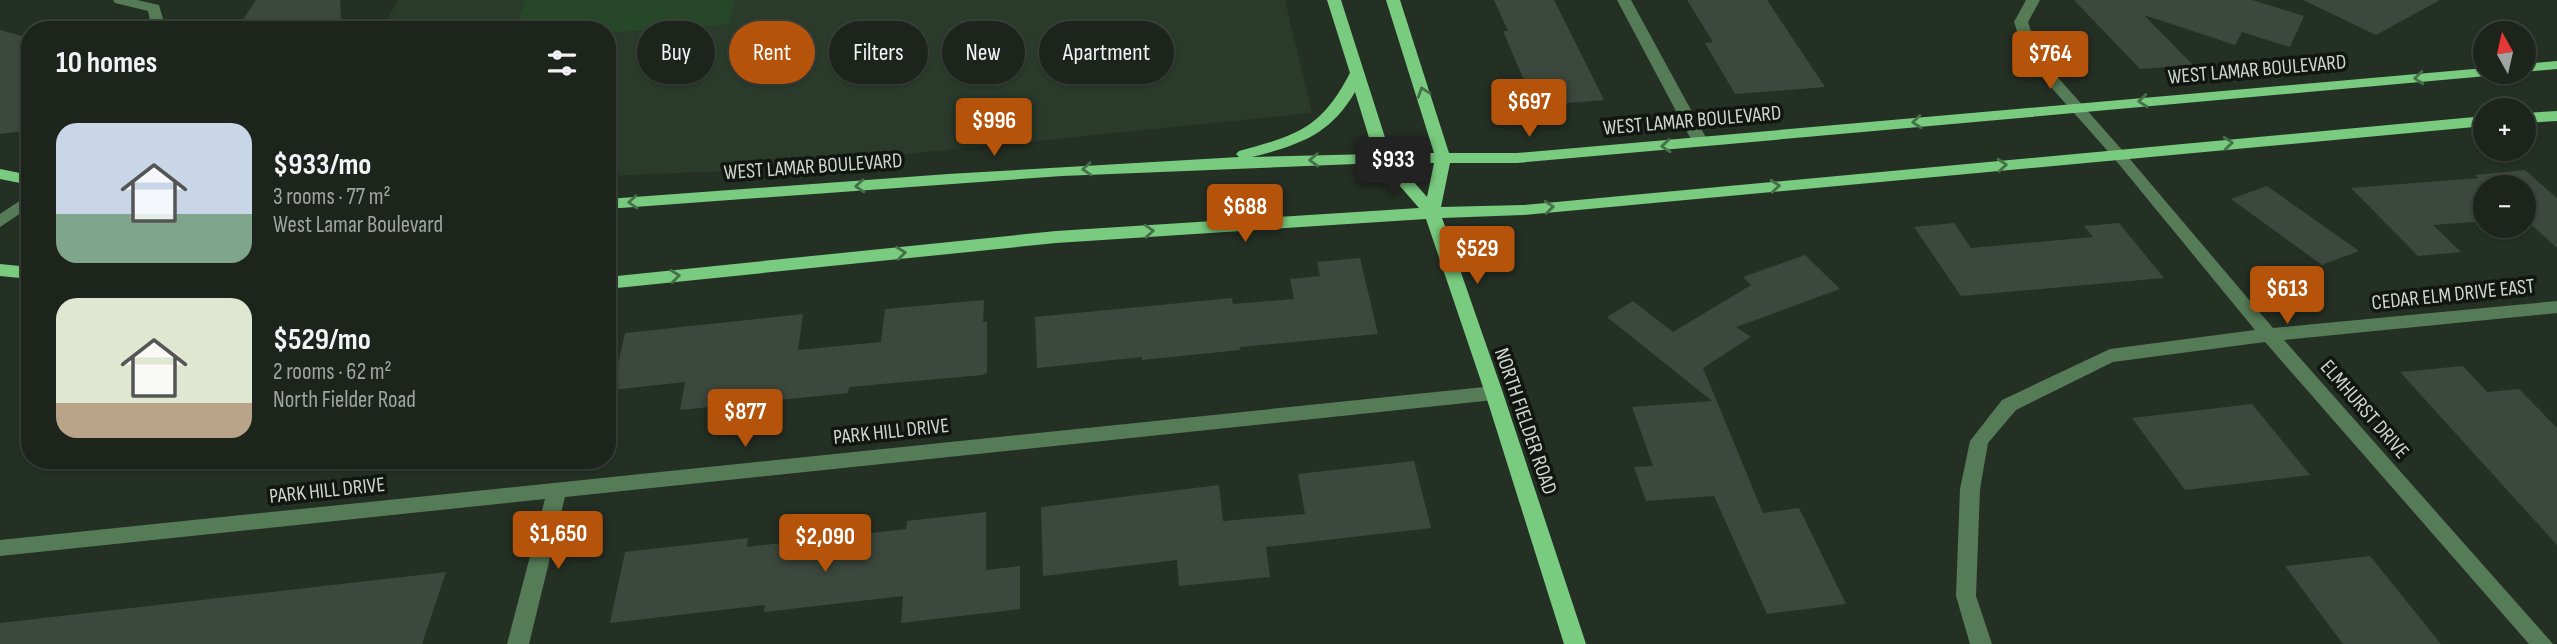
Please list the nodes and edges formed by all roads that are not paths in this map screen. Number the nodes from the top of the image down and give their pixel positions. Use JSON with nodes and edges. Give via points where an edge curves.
{"nodes":[{"id":1,"x":120,"y":0,"type":"edge"},
{"id":2,"x":1334,"y":0,"type":"edge"},
{"id":3,"x":1392,"y":0,"type":"edge"},
{"id":4,"x":1624,"y":0,"type":"edge"},
{"id":5,"x":2033,"y":0,"type":"edge"},
{"id":6,"x":158,"y":4,"type":"edge"},
{"id":7,"x":2557,"y":65,"type":"edge"},
{"id":8,"x":2536,"y":67,"type":"edge"},
{"id":9,"x":2473,"y":73,"type":"edge"},
{"id":10,"x":1356,"y":74,"type":"junction"},
{"id":11,"x":2077,"y":107,"type":"junction"},
{"id":12,"x":2557,"y":116,"type":"edge"},
{"id":13,"x":2536,"y":117,"type":"edge"},
{"id":14,"x":2473,"y":122,"type":"edge"},
{"id":15,"x":1701,"y":143,"type":"junction"},
{"id":16,"x":2118,"y":154,"type":"junction"},
{"id":17,"x":1383,"y":157,"type":"junction"},
{"id":18,"x":1443,"y":158,"type":"junction"},
{"id":19,"x":1207,"y":163,"type":"junction"},
{"id":20,"x":0,"y":174,"type":"edge"},
{"id":21,"x":21,"y":178,"type":"edge"},
{"id":22,"x":616,"y":203,"type":"edge"},
{"id":23,"x":21,"y":206,"type":"edge"},
{"id":24,"x":1432,"y":213,"type":"junction"},
{"id":25,"x":0,"y":222,"type":"edge"},
{"id":26,"x":0,"y":270,"type":"edge"},
{"id":27,"x":21,"y":272,"type":"edge"},
{"id":28,"x":616,"y":282,"type":"edge"},
{"id":29,"x":2557,"y":307,"type":"edge"},
{"id":30,"x":2269,"y":334,"type":"junction"},
{"id":31,"x":1494,"y":393,"type":"junction"},
{"id":32,"x":558,"y":488,"type":"junction"},
{"id":33,"x":0,"y":548,"type":"edge"},
{"id":34,"x":518,"y":644,"type":"edge"},
{"id":35,"x":1575,"y":644,"type":"edge"},
{"id":36,"x":1981,"y":644,"type":"edge"},
{"id":37,"x":2542,"y":644,"type":"edge"}],
"edges":[{"from":1,"to":6,"type":"street"},
{"from":2,"to":10,"type":"main road","name":"NORTH FIELDER ROAD"},
{"from":18,"to":3,"type":"main road","one_way":true},
{"from":4,"to":15,"type":"street"},
{"from":5,"to":11,"type":"street","name":"ELMHURST DRIVE","via":[[2021,22],[2032,57]]},
{"from":7,"to":8,"type":"main road"},
{"from":9,"to":11,"type":"main road","name":"WEST LAMAR BOULEVARD","one_way":true},
{"from":10,"to":17,"type":"main road","name":"NORTH FIELDER ROAD"},
{"from":10,"to":19,"type":"main road","via":[[1347,98],[1331,117],[1305,135]]},
{"from":11,"to":15,"type":"main road","name":"WEST LAMAR BOULEVARD","one_way":true},
{"from":11,"to":16,"type":"street","name":"ELMHURST DRIVE"},
{"from":12,"to":13,"type":"main road"},
{"from":16,"to":14,"type":"main road","one_way":true},
{"from":15,"to":18,"type":"main road","name":"WEST LAMAR BOULEVARD","one_way":true,"via":[[1517,158]]},
{"from":24,"to":16,"type":"main road","one_way":true,"via":[[1523,210]]},
{"from":16,"to":30,"type":"street","name":"ELMHURST DRIVE"},
{"from":17,"to":18,"type":"main road","name":"WEST LAMAR BOULEVARD"},
{"from":17,"to":19,"type":"main road","name":"WEST LAMAR BOULEVARD","one_way":true},
{"from":17,"to":24,"type":"main road","name":"NORTH FIELDER ROAD"},
{"from":18,"to":24,"type":"main road"},
{"from":19,"to":22,"type":"main road","name":"WEST LAMAR BOULEVARD","one_way":true},
{"from":20,"to":21,"type":"main road"},
{"from":23,"to":25,"type":"street"},
{"from":28,"to":24,"type":"main road","one_way":true,"via":[[1056,237]]},
{"from":24,"to":31,"type":"main road","name":"NORTH FIELDER ROAD"},
{"from":26,"to":27,"type":"main road"},
{"from":29,"to":30,"type":"street","name":"CEDAR ELM DRIVE EAST"},
{"from":30,"to":36,"type":"street","name":"CEDAR ELM DRIVE EAST","via":[[2110,356],[2009,405],[1979,441],[1970,489],[1966,596]]},
{"from":30,"to":37,"type":"street","name":"ELMHURST DRIVE"},
{"from":31,"to":32,"type":"street","name":"PARK HILL DRIVE"},
{"from":31,"to":35,"type":"main road","name":"NORTH FIELDER ROAD"},
{"from":32,"to":33,"type":"street","name":"PARK HILL DRIVE"},
{"from":32,"to":34,"type":"street"}]}
